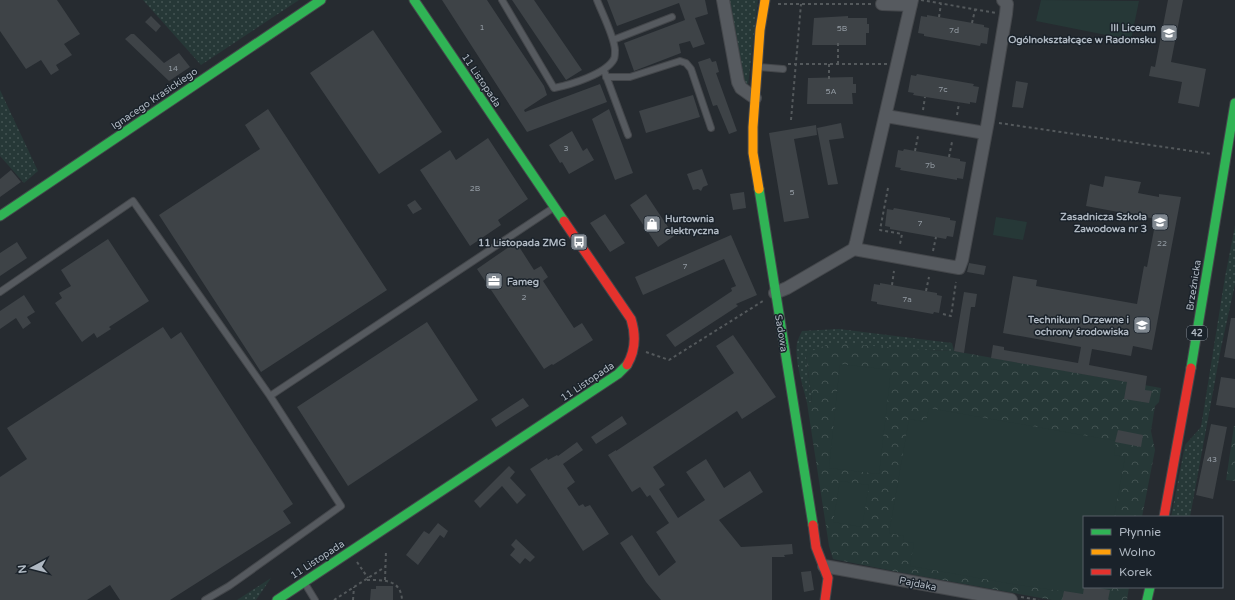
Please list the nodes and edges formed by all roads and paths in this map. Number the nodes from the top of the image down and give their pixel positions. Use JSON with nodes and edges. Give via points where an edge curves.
{"nodes":[{"id":1,"x":321,"y":0,"type":"edge"},
{"id":2,"x":414,"y":0,"type":"edge"},
{"id":3,"x":502,"y":0,"type":"edge"},
{"id":4,"x":597,"y":0,"type":"edge"},
{"id":5,"x":723,"y":0,"type":"edge"},
{"id":6,"x":764,"y":0,"type":"edge"},
{"id":7,"x":1003,"y":0,"type":"edge"},
{"id":8,"x":914,"y":2,"type":"edge"},
{"id":9,"x":777,"y":4,"type":"dead end"},
{"id":10,"x":801,"y":4,"type":"junction"},
{"id":11,"x":882,"y":4,"type":"joint"},
{"id":12,"x":941,"y":4,"type":"junction"},
{"id":13,"x":975,"y":10,"type":"junction"},
{"id":14,"x":1001,"y":14,"type":"dead end"},
{"id":15,"x":672,"y":17,"type":"dead end"},
{"id":16,"x":939,"y":17,"type":"dead end"},
{"id":17,"x":972,"y":23,"type":"dead end"},
{"id":18,"x":613,"y":40,"type":"junction"},
{"id":19,"x":838,"y":43,"type":"dead end"},
{"id":20,"x":796,"y":64,"type":"junction"},
{"id":21,"x":829,"y":64,"type":"junction"},
{"id":22,"x":838,"y":64,"type":"junction"},
{"id":23,"x":897,"y":64,"type":"junction"},
{"id":24,"x":783,"y":66,"type":"joint"},
{"id":25,"x":757,"y":67,"type":"junction"},
{"id":26,"x":603,"y":70,"type":"junction"},
{"id":27,"x":606,"y":77,"type":"junction"},
{"id":28,"x":829,"y":79,"type":"dead end"},
{"id":29,"x":925,"y":97,"type":"dead end"},
{"id":30,"x":755,"y":98,"type":"junction"},
{"id":31,"x":959,"y":103,"type":"dead end"},
{"id":32,"x":1235,"y":103,"type":"edge"},
{"id":33,"x":923,"y":110,"type":"dead end"},
{"id":34,"x":956,"y":115,"type":"dead end"},
{"id":35,"x":886,"y":116,"type":"junction"},
{"id":36,"x":791,"y":120,"type":"dead end"},
{"id":37,"x":988,"y":121,"type":"junction"},
{"id":38,"x":711,"y":128,"type":"dead end"},
{"id":39,"x":985,"y":133,"type":"junction"},
{"id":40,"x":628,"y":135,"type":"dead end"},
{"id":41,"x":918,"y":136,"type":"dead end"},
{"id":42,"x":952,"y":142,"type":"dead end"},
{"id":43,"x":1231,"y":150,"type":"edge"},
{"id":44,"x":915,"y":151,"type":"dead end"},
{"id":45,"x":1215,"y":154,"type":"dead end"},
{"id":46,"x":949,"y":157,"type":"dead end"},
{"id":47,"x":888,"y":188,"type":"dead end"},
{"id":48,"x":555,"y":207,"type":"junction"},
{"id":49,"x":0,"y":215,"type":"edge"},
{"id":50,"x":902,"y":231,"type":"dead end"},
{"id":51,"x":902,"y":234,"type":"junction"},
{"id":52,"x":936,"y":237,"type":"dead end"},
{"id":53,"x":900,"y":244,"type":"dead end"},
{"id":54,"x":854,"y":249,"type":"junction"},
{"id":55,"x":933,"y":251,"type":"dead end"},
{"id":56,"x":894,"y":271,"type":"dead end"},
{"id":57,"x":929,"y":277,"type":"dead end"},
{"id":58,"x":956,"y":282,"type":"dead end"},
{"id":59,"x":892,"y":285,"type":"dead end"},
{"id":60,"x":926,"y":291,"type":"dead end"},
{"id":61,"x":0,"y":292,"type":"edge"},
{"id":62,"x":776,"y":293,"type":"junction"},
{"id":63,"x":943,"y":314,"type":"dead end"},
{"id":64,"x":634,"y":348,"type":"junction"},
{"id":65,"x":270,"y":396,"type":"junction"},
{"id":66,"x":1164,"y":516,"type":"edge"},
{"id":67,"x":386,"y":551,"type":"dead end"},
{"id":68,"x":356,"y":562,"type":"dead end"},
{"id":69,"x":385,"y":566,"type":"junction"},
{"id":70,"x":824,"y":566,"type":"junction"},
{"id":71,"x":367,"y":579,"type":"junction"},
{"id":72,"x":385,"y":580,"type":"junction"},
{"id":73,"x":304,"y":581,"type":"junction"},
{"id":74,"x":354,"y":587,"type":"junction"},
{"id":75,"x":1150,"y":588,"type":"edge"},
{"id":76,"x":982,"y":597,"type":"edge"},
{"id":77,"x":205,"y":600,"type":"edge"},
{"id":78,"x":277,"y":600,"type":"edge"},
{"id":79,"x":315,"y":600,"type":"edge"},
{"id":80,"x":334,"y":600,"type":"edge"},
{"id":81,"x":353,"y":600,"type":"edge"},
{"id":82,"x":402,"y":600,"type":"edge"},
{"id":83,"x":825,"y":600,"type":"edge"},
{"id":84,"x":1011,"y":600,"type":"edge"},
{"id":85,"x":1147,"y":600,"type":"edge"}],
"edges":[{"from":1,"to":49,"type":"street","name":"Ignacego Krasickiego"},
{"from":2,"to":48,"type":"street","name":"11 Listopada"},
{"from":3,"to":26,"type":"lane","via":[[554,88],[567,86]]},
{"from":4,"to":18,"type":"lane"},
{"from":5,"to":30,"type":"street","via":[[738,82],[741,88]]},
{"from":6,"to":25,"type":"street","name":"Sadowa"},
{"from":7,"to":37,"type":"street","via":[[1006,4],[1006,14]]},
{"from":8,"to":11,"type":"street"},
{"from":8,"to":12,"type":"path"},
{"from":8,"to":23,"type":"street"},
{"from":9,"to":10,"type":"path"},
{"from":10,"to":11,"type":"path"},
{"from":10,"to":20,"type":"path"},
{"from":12,"to":13,"type":"path"},
{"from":12,"to":16,"type":"path"},
{"from":13,"to":14,"type":"path"},
{"from":13,"to":17,"type":"path"},
{"from":15,"to":18,"type":"lane"},
{"from":18,"to":26,"type":"lane","via":[[614,58]]},
{"from":19,"to":22,"type":"path"},
{"from":20,"to":21,"type":"path"},
{"from":20,"to":24,"type":"path"},
{"from":20,"to":36,"type":"path"},
{"from":21,"to":22,"type":"path"},
{"from":21,"to":28,"type":"path"},
{"from":22,"to":23,"type":"path"},
{"from":23,"to":35,"type":"street"},
{"from":24,"to":25,"type":"lane"},
{"from":25,"to":30,"type":"street","name":"Sadowa"},
{"from":26,"to":27,"type":"lane"},
{"from":27,"to":38,"type":"lane","via":[[630,77],[680,61],[686,63],[691,69]]},
{"from":27,"to":40,"type":"lane"},
{"from":29,"to":33,"type":"path"},
{"from":30,"to":62,"type":"street","name":"Sadowa","via":[[753,153]]},
{"from":31,"to":34,"type":"path"},
{"from":32,"to":43,"type":"street","name":"Brzeźnicka","number":"42"},
{"from":35,"to":39,"type":"street"},
{"from":35,"to":54,"type":"street"},
{"from":37,"to":39,"type":"street"},
{"from":37,"to":45,"type":"path"},
{"from":39,"to":54,"type":"street","via":[[959,268]]},
{"from":41,"to":44,"type":"path"},
{"from":42,"to":46,"type":"path"},
{"from":43,"to":66,"type":"street","name":"Brzeźnicka","number":"42","via":[[1218,196],[1188,389]]},
{"from":47,"to":51,"type":"path","via":[[880,230]]},
{"from":48,"to":64,"type":"street","name":"11 Listopada","via":[[630,319]]},
{"from":48,"to":65,"type":"lane"},
{"from":50,"to":51,"type":"path"},
{"from":51,"to":53,"type":"path"},
{"from":52,"to":55,"type":"path"},
{"from":54,"to":62,"type":"street"},
{"from":56,"to":59,"type":"path"},
{"from":57,"to":60,"type":"path"},
{"from":58,"to":63,"type":"path","via":[[951,316]]},
{"from":61,"to":65,"type":"lane","via":[[133,201]]},
{"from":62,"to":64,"type":"path","via":[[669,360]]},
{"from":62,"to":70,"type":"street","name":"Sadowa","via":[[816,547]]},
{"from":64,"to":73,"type":"street","name":"11 Listopada","via":[[628,365],[618,374]]},
{"from":65,"to":77,"type":"lane","via":[[342,506],[229,586]]},
{"from":67,"to":69,"type":"path"},
{"from":68,"to":71,"type":"path"},
{"from":69,"to":71,"type":"path"},
{"from":69,"to":72,"type":"path"},
{"from":70,"to":76,"type":"street","name":"Pajdaka"},
{"from":70,"to":83,"type":"street","name":"Sadowa","via":[[828,578]]},
{"from":71,"to":72,"type":"path"},
{"from":71,"to":74,"type":"path"},
{"from":72,"to":82,"type":"path","via":[[395,584],[402,593]]},
{"from":73,"to":78,"type":"street","name":"11 Listopada"},
{"from":73,"to":79,"type":"lane"},
{"from":74,"to":80,"type":"path"},
{"from":74,"to":81,"type":"path"},
{"from":75,"to":85,"type":"street"},
{"from":76,"to":84,"type":"street","name":"Pajdaka"}]}
